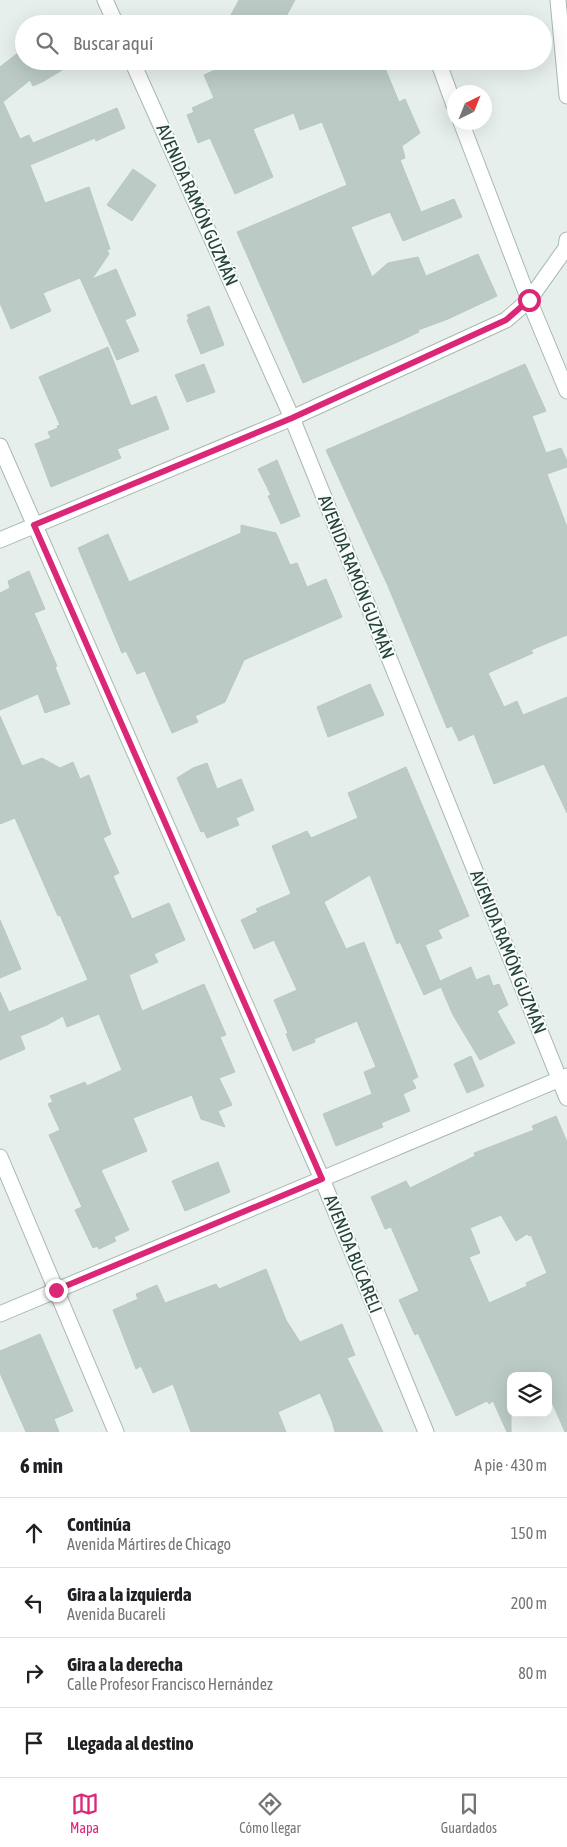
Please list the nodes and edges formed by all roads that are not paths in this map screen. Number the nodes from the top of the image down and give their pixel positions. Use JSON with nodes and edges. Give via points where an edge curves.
{"nodes":[{"id":1,"x":105,"y":0,"type":"edge"},
{"id":2,"x":558,"y":0,"type":"edge"},
{"id":3,"x":112,"y":15,"type":"edge"},
{"id":4,"x":136,"y":70,"type":"edge"},
{"id":5,"x":441,"y":70,"type":"edge"},
{"id":6,"x":447,"y":86,"type":"edge"},
{"id":7,"x":567,"y":96,"type":"edge"},
{"id":8,"x":464,"y":130,"type":"edge"},
{"id":9,"x":567,"y":240,"type":"edge"},
{"id":10,"x":529,"y":300,"type":"junction"},
{"id":11,"x":567,"y":391,"type":"edge"},
{"id":12,"x":292,"y":418,"type":"junction"},
{"id":13,"x":0,"y":446,"type":"edge"},
{"id":14,"x":34,"y":525,"type":"junction"},
{"id":15,"x":0,"y":540,"type":"edge"},
{"id":16,"x":563,"y":1078,"type":"edge"},
{"id":17,"x":567,"y":1098,"type":"edge"},
{"id":18,"x":0,"y":1157,"type":"edge"},
{"id":19,"x":322,"y":1179,"type":"junction"},
{"id":20,"x":56,"y":1290,"type":"junction"},
{"id":21,"x":0,"y":1314,"type":"edge"},
{"id":22,"x":116,"y":1432,"type":"edge"},
{"id":23,"x":426,"y":1432,"type":"edge"}],
"edges":[{"from":1,"to":3,"type":"street"},
{"from":2,"to":7,"type":"street"},
{"from":4,"to":12,"type":"street","name":"AVENIDA RAMÓN GUZMÁN"},
{"from":5,"to":6,"type":"street"},
{"from":8,"to":10,"type":"street"},
{"from":9,"to":10,"type":"street","via":[[566,248]]},
{"from":10,"to":11,"type":"street"},
{"from":10,"to":12,"type":"street","via":[[506,320]]},
{"from":12,"to":14,"type":"street"},
{"from":12,"to":16,"type":"street","name":"AVENIDA RAMÓN GUZMÁN"},
{"from":13,"to":14,"type":"street","name":"AVENIDA BUCARELI"},
{"from":14,"to":15,"type":"street"},
{"from":14,"to":19,"type":"street","name":"AVENIDA BUCARELI"},
{"from":16,"to":17,"type":"street","name":"AVENIDA RAMÓN GUZMÁN"},
{"from":16,"to":19,"type":"street"},
{"from":18,"to":20,"type":"street"},
{"from":19,"to":20,"type":"street"},
{"from":19,"to":23,"type":"street","name":"AVENIDA BUCARELI"},
{"from":20,"to":21,"type":"street"},
{"from":20,"to":22,"type":"street"}]}
